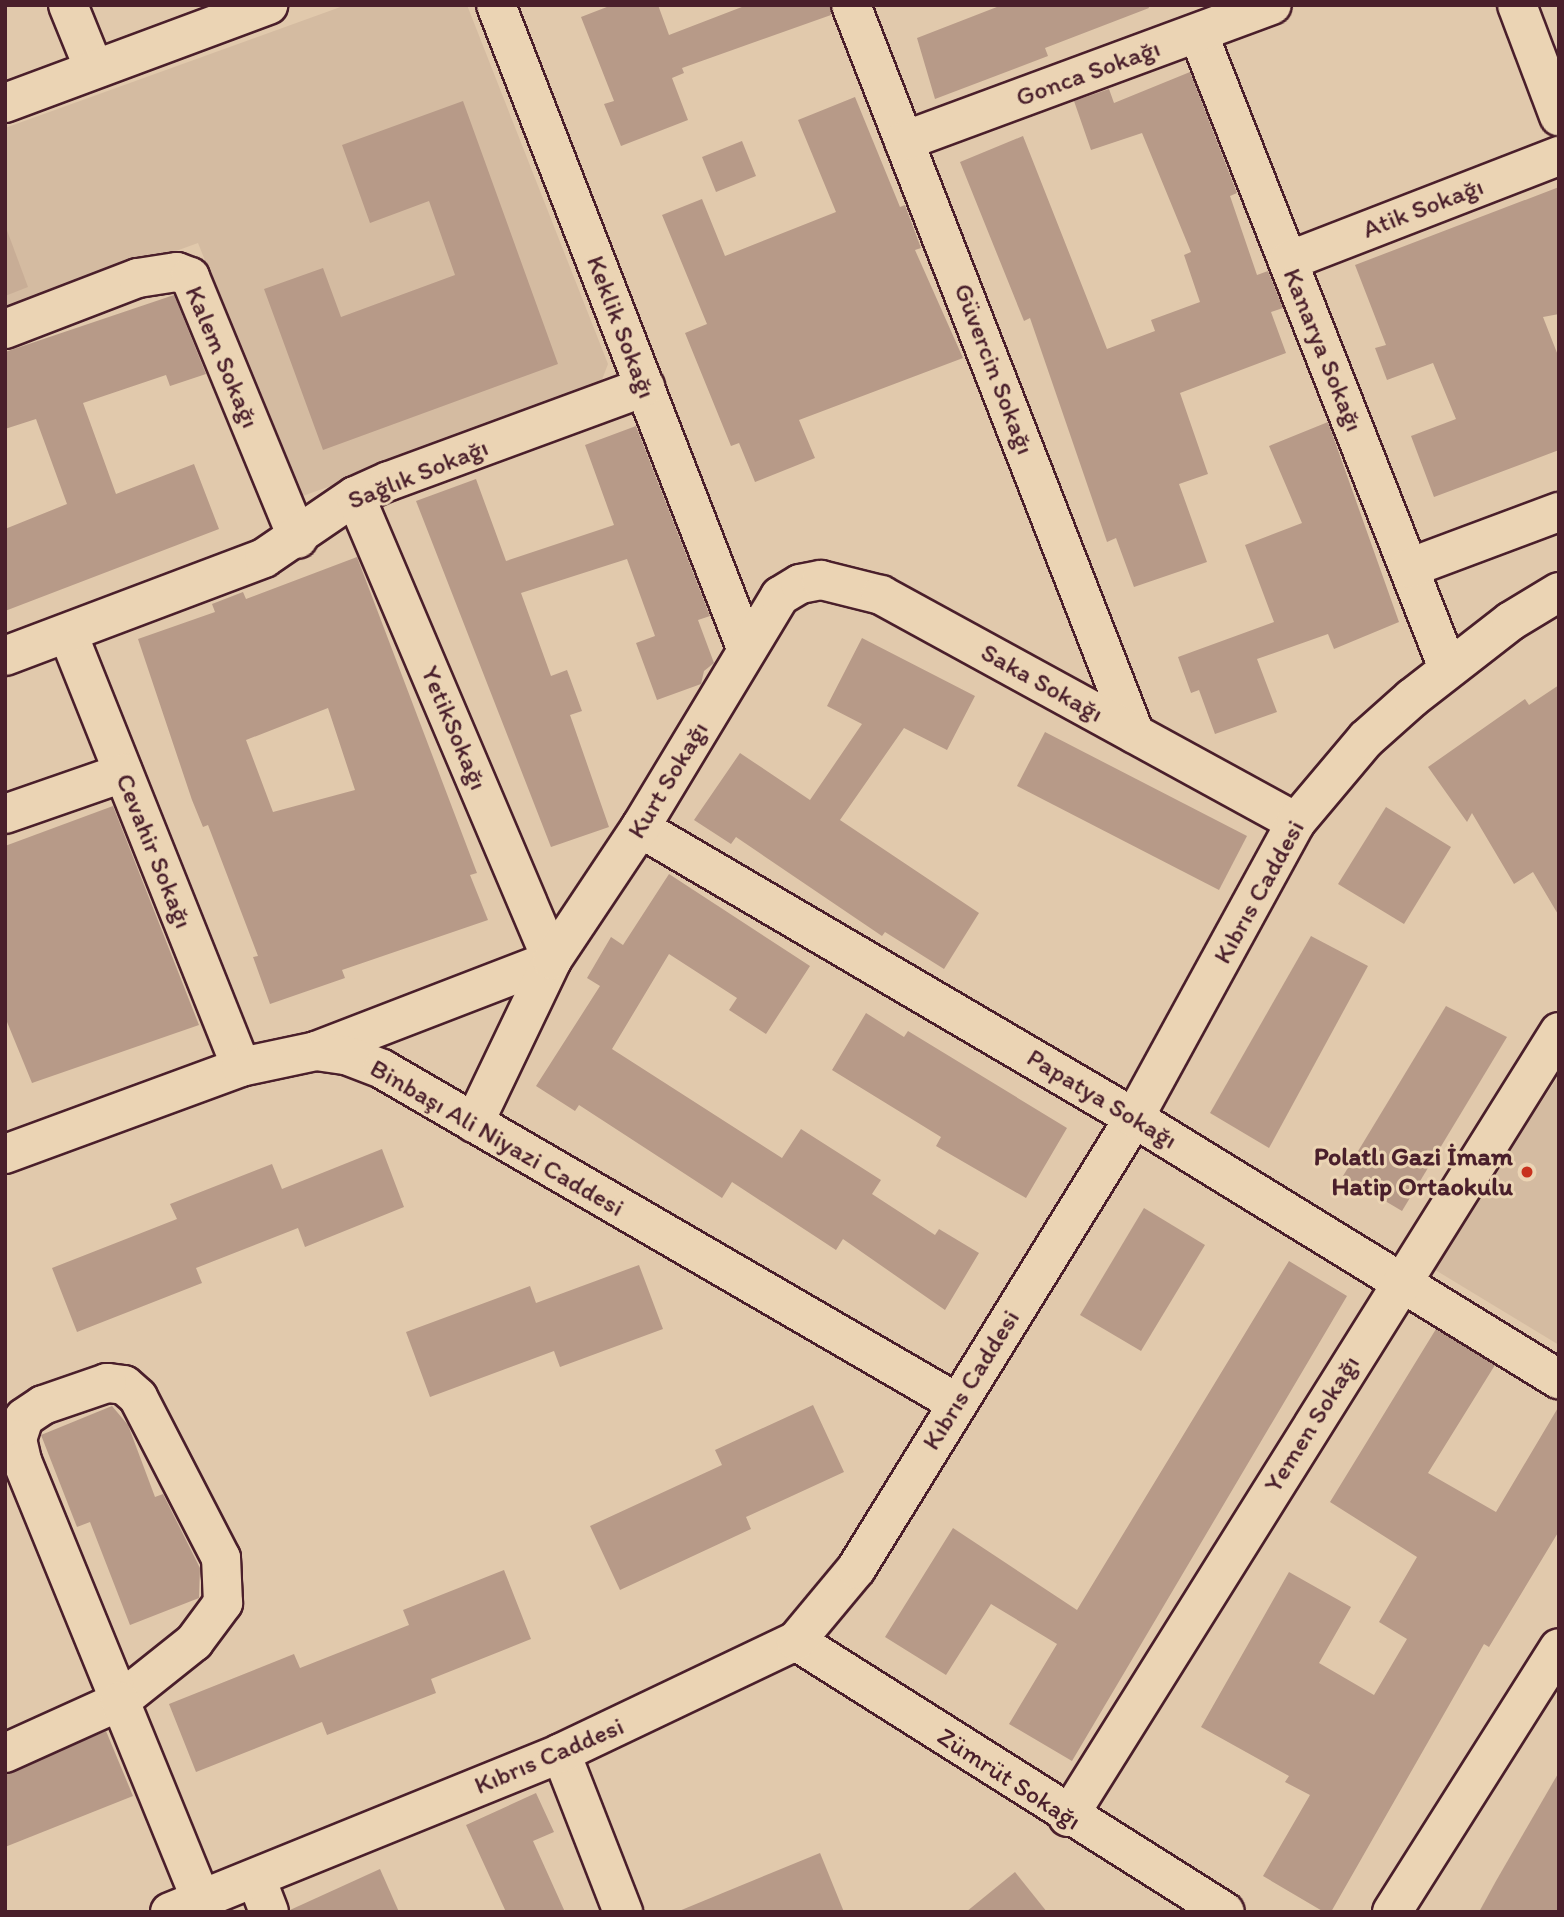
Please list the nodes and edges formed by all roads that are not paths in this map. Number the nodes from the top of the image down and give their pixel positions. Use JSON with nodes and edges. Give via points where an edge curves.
{"nodes":[{"id":1,"x":68,"y":5,"type":"edge"},
{"id":2,"x":268,"y":5,"type":"edge"},
{"id":3,"x":496,"y":5,"type":"edge"},
{"id":4,"x":851,"y":5,"type":"edge"},
{"id":5,"x":1272,"y":5,"type":"edge"},
{"id":6,"x":1517,"y":5,"type":"edge"},
{"id":7,"x":1198,"y":33,"type":"junction"},
{"id":8,"x":94,"y":69,"type":"junction"},
{"id":9,"x":5,"y":103,"type":"edge"},
{"id":10,"x":1559,"y":116,"type":"edge"},
{"id":11,"x":904,"y":141,"type":"junction"},
{"id":12,"x":1559,"y":156,"type":"edge"},
{"id":13,"x":1288,"y":261,"type":"junction"},
{"id":14,"x":5,"y":329,"type":"edge"},
{"id":15,"x":645,"y":387,"type":"junction"},
{"id":16,"x":355,"y":496,"type":"junction"},
{"id":17,"x":1559,"y":512,"type":"edge"},
{"id":18,"x":298,"y":539,"type":"junction"},
{"id":19,"x":1409,"y":568,"type":"junction"},
{"id":20,"x":1559,"y":592,"type":"edge"},
{"id":21,"x":780,"y":596,"type":"joint"},
{"id":22,"x":68,"y":634,"type":"junction"},
{"id":23,"x":746,"y":648,"type":"junction"},
{"id":24,"x":5,"y":656,"type":"edge"},
{"id":25,"x":1448,"y":668,"type":"junction"},
{"id":26,"x":1135,"y":734,"type":"junction"},
{"id":27,"x":123,"y":773,"type":"junction"},
{"id":28,"x":5,"y":814,"type":"edge"},
{"id":29,"x":1296,"y":822,"type":"junction"},
{"id":30,"x":640,"y":828,"type":"junction"},
{"id":31,"x":552,"y":960,"type":"junction"},
{"id":32,"x":1559,"y":1032,"type":"edge"},
{"id":33,"x":316,"y":1051,"type":"junction"},
{"id":34,"x":241,"y":1067,"type":"junction"},
{"id":35,"x":1134,"y":1118,"type":"junction"},
{"id":36,"x":474,"y":1122,"type":"junction"},
{"id":37,"x":5,"y":1154,"type":"edge"},
{"id":38,"x":1402,"y":1280,"type":"junction"},
{"id":39,"x":1559,"y":1379,"type":"edge"},
{"id":40,"x":957,"y":1403,"type":"junction"},
{"id":41,"x":796,"y":1641,"type":"junction"},
{"id":42,"x":1559,"y":1648,"type":"edge"},
{"id":43,"x":120,"y":1701,"type":"junction"},
{"id":44,"x":5,"y":1753,"type":"edge"},
{"id":45,"x":561,"y":1753,"type":"junction"},
{"id":46,"x":1068,"y":1817,"type":"junction"},
{"id":47,"x":262,"y":1895,"type":"edge"},
{"id":48,"x":185,"y":1905,"type":"edge"},
{"id":49,"x":623,"y":1912,"type":"edge"},
{"id":50,"x":1226,"y":1912,"type":"edge"},
{"id":51,"x":1392,"y":1912,"type":"edge"}],
"edges":[{"from":1,"to":8,"type":"street"},
{"from":2,"to":8,"type":"street"},
{"from":3,"to":15,"type":"street","name":"Keklik Sokağı"},
{"from":4,"to":11,"type":"street","name":"Güvercin Sokağı"},
{"from":5,"to":7,"type":"street","name":"Gonca Sokağı"},
{"from":6,"to":10,"type":"street"},
{"from":7,"to":11,"type":"street","name":"Gonca Sokağı"},
{"from":7,"to":13,"type":"street","name":"Kanarya Sokağı"},
{"from":8,"to":9,"type":"street"},
{"from":11,"to":26,"type":"street","name":"Güvercin Sokağı"},
{"from":12,"to":13,"type":"street","name":"Atik Sokağı"},
{"from":13,"to":19,"type":"street","name":"Kanarya Sokağı"},
{"from":14,"to":18,"type":"street","name":"Kalem Sokağı","via":[[138,278],[169,272],[190,277]]},
{"from":15,"to":16,"type":"street","name":"Sağlık Sokağı"},
{"from":15,"to":23,"type":"street","name":"Keklik Sokağı"},
{"from":16,"to":18,"type":"street","name":"Sağlık Sokağı"},
{"from":16,"to":31,"type":"street","name":"YetikSokağı"},
{"from":17,"to":19,"type":"street"},
{"from":18,"to":22,"type":"street","name":"Sağlık Sokağı","via":[[264,558]]},
{"from":19,"to":25,"type":"street","name":"Kanarya Sokağı"},
{"from":20,"to":25,"type":"street","name":"Kıbrıs Caddesi"},
{"from":21,"to":23,"type":"street","name":"Kurt Sokağı"},
{"from":21,"to":26,"type":"street","name":"Saka Sokağı","via":[[821,580],[880,595]]},
{"from":22,"to":24,"type":"street","name":"Sağlık Sokağı"},
{"from":22,"to":27,"type":"street","name":"Cevahir Sokağı"},
{"from":23,"to":30,"type":"street","name":"Kurt Sokağı"},
{"from":25,"to":29,"type":"street","name":"Kıbrıs Caddesi","via":[[1366,739]]},
{"from":26,"to":29,"type":"street","name":"Saka Sokağı"},
{"from":27,"to":28,"type":"street"},
{"from":27,"to":34,"type":"street","name":"Cevahir Sokağı"},
{"from":29,"to":35,"type":"street","name":"Kıbrıs Caddesi"},
{"from":30,"to":31,"type":"street","name":"Kurt Sokağı"},
{"from":30,"to":35,"type":"street","name":"Papatya Sokağı"},
{"from":31,"to":33,"type":"street"},
{"from":31,"to":36,"type":"street","name":"Kurt Sokağı"},
{"from":32,"to":38,"type":"street","name":"Yemen Sokağı"},
{"from":33,"to":34,"type":"street","name":"Binbaşı Ali Niyazi Caddesi"},
{"from":33,"to":36,"type":"street","name":"Binbaşı Ali Niyazi Caddesi","via":[[382,1069]]},
{"from":34,"to":37,"type":"street","name":"Binbaşı Ali Niyazi Caddesi"},
{"from":35,"to":38,"type":"street","name":"Papatya Sokağı"},
{"from":35,"to":40,"type":"street","name":"Kıbrıs Caddesi"},
{"from":36,"to":40,"type":"street","name":"Binbaşı Ali Niyazi Caddesi"},
{"from":38,"to":39,"type":"street","name":"Papatya Sokağı"},
{"from":38,"to":46,"type":"street","name":"Yemen Sokağı"},
{"from":40,"to":41,"type":"street","name":"Kıbrıs Caddesi","via":[[856,1569]]},
{"from":41,"to":45,"type":"street","name":"Kıbrıs Caddesi"},
{"from":41,"to":46,"type":"street","name":"Zümrüt Sokağı"},
{"from":42,"to":51,"type":"street"},
{"from":43,"to":43,"type":"street","via":[[213,1620],[223,1603],[225,1578],[221,1558],[138,1397],[124,1385],[107,1382],[43,1405],[24,1418],[16,1439]]},
{"from":43,"to":44,"type":"street"},
{"from":43,"to":48,"type":"street"},
{"from":45,"to":47,"type":"street","name":"Kıbrıs Caddesi"},
{"from":45,"to":49,"type":"street"},
{"from":46,"to":50,"type":"street","name":"Zümrüt Sokağı"},
{"from":47,"to":48,"type":"street","name":"Kıbrıs Caddesi"}]}
